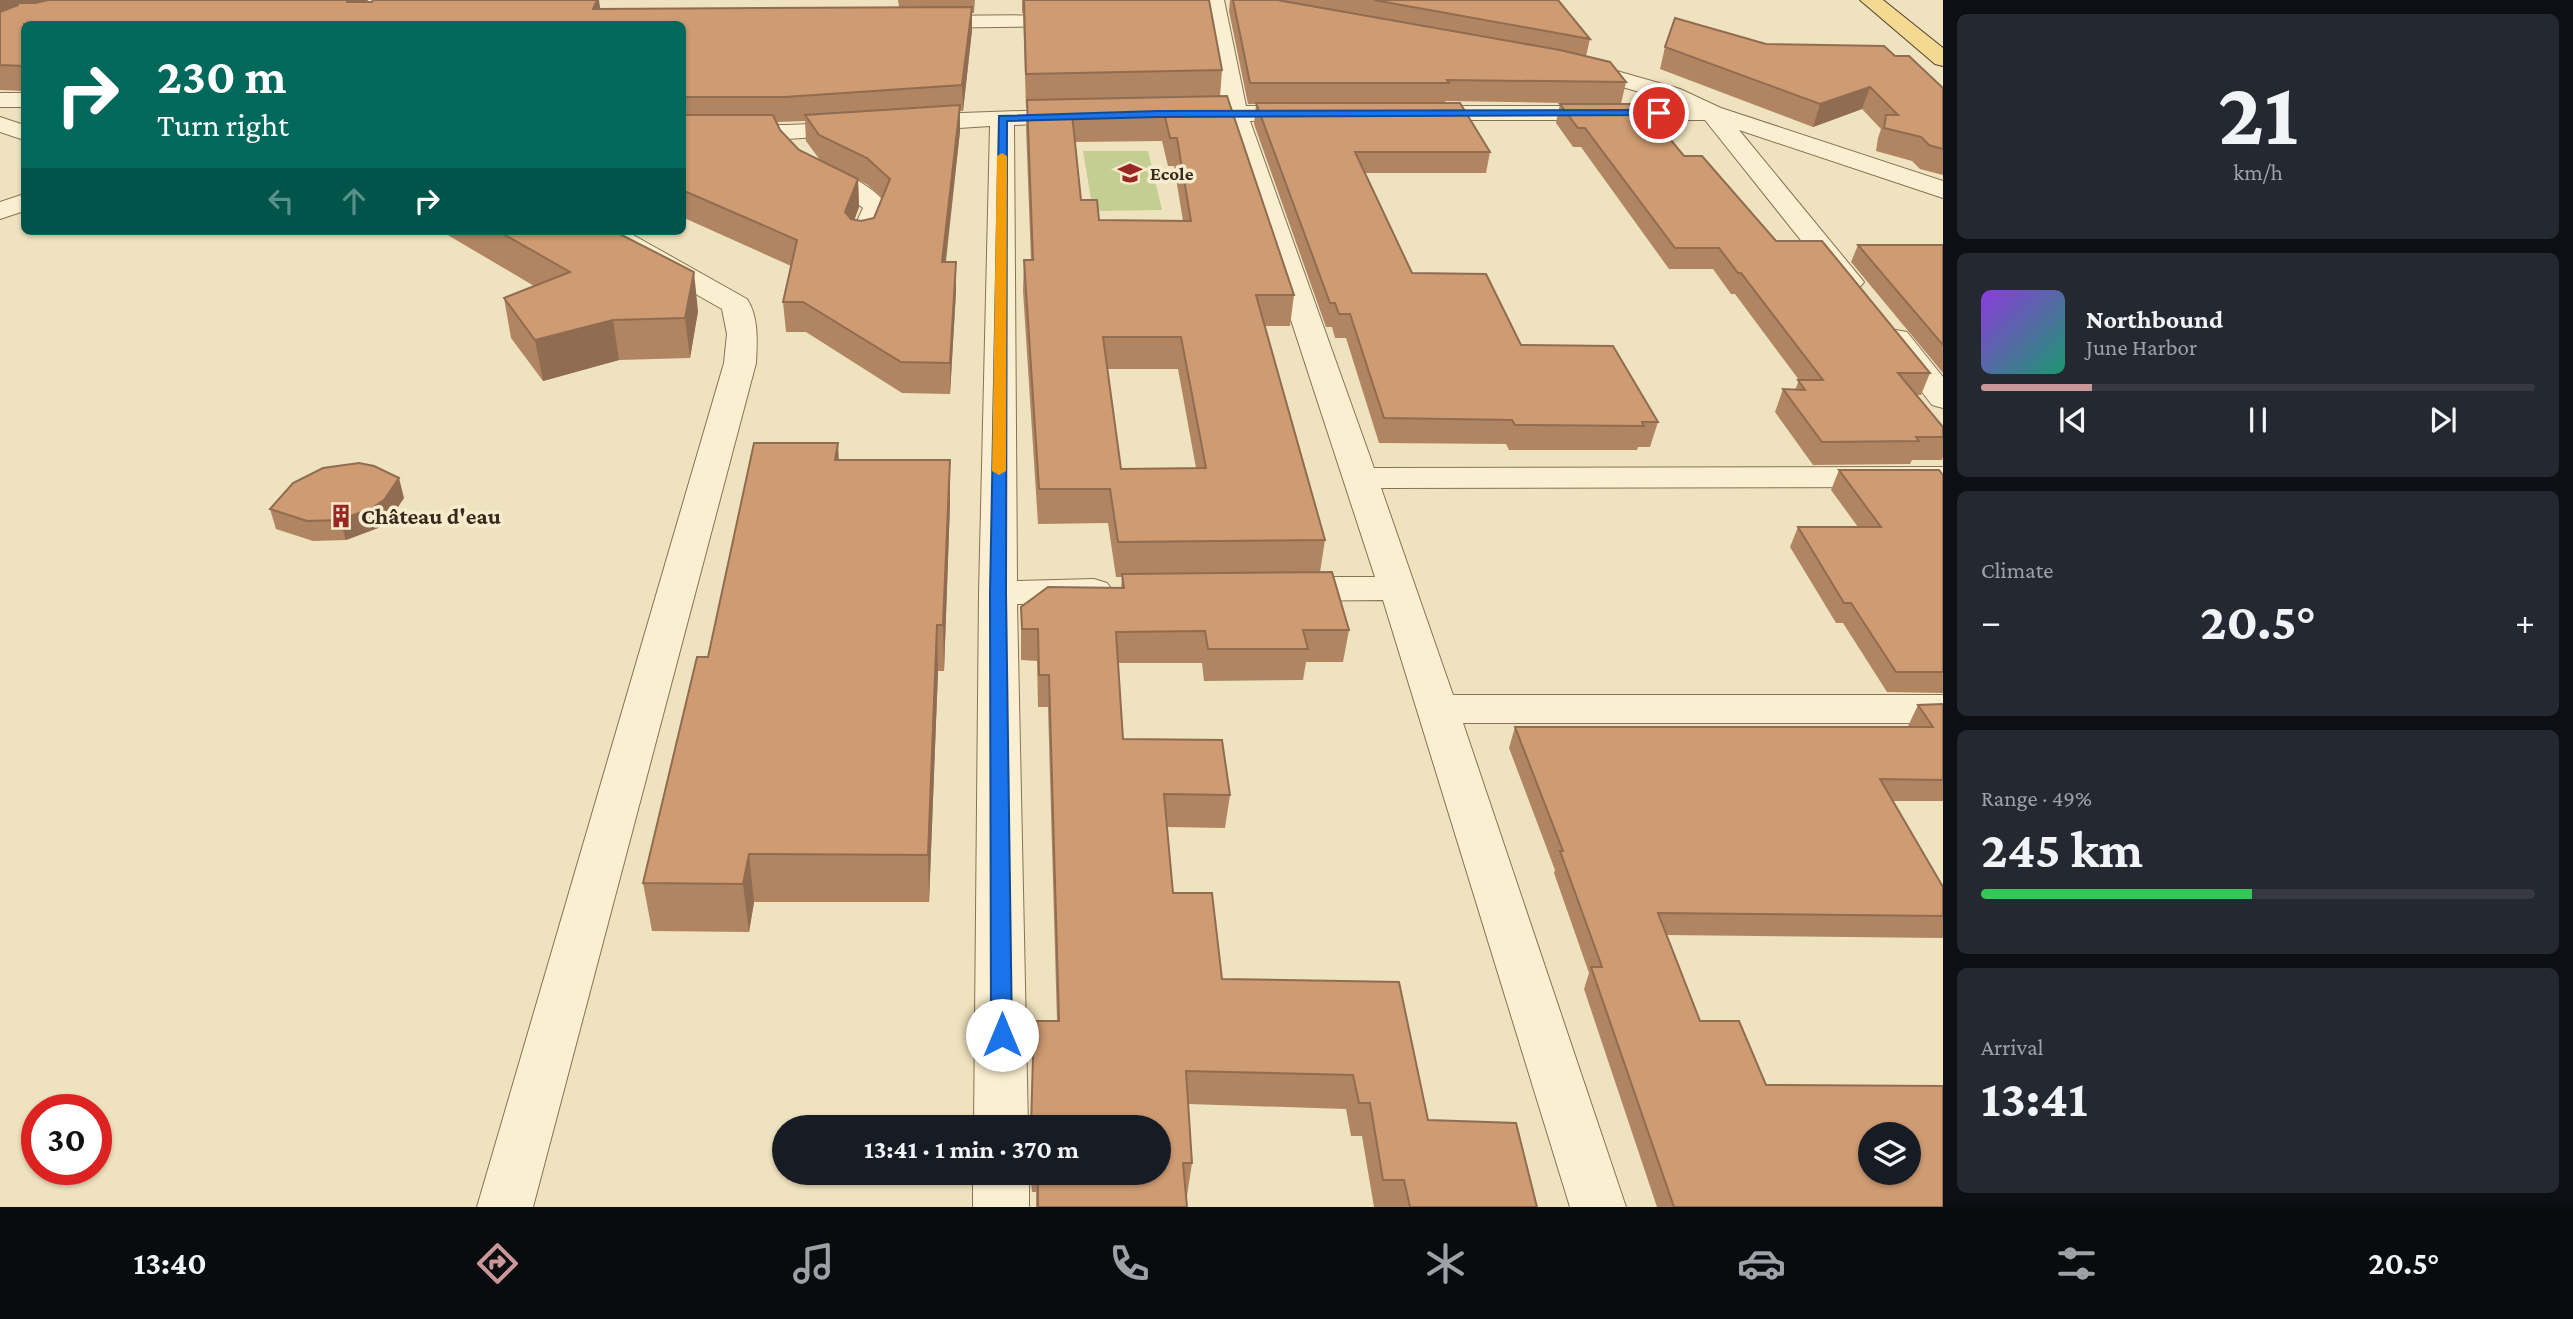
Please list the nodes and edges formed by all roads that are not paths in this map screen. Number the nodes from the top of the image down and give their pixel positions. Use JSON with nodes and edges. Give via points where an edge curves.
{"nodes":[{"id":1,"x":1870,"y":0,"type":"edge"},
{"id":2,"x":1218,"y":9,"type":"edge"},
{"id":3,"x":1094,"y":20,"type":"edge"},
{"id":4,"x":902,"y":22,"type":"edge"},
{"id":5,"x":1545,"y":59,"type":"edge"},
{"id":6,"x":1943,"y":59,"type":"edge"},
{"id":7,"x":0,"y":100,"type":"edge"},
{"id":8,"x":21,"y":100,"type":"edge"},
{"id":9,"x":1235,"y":113,"type":"junction"},
{"id":10,"x":1331,"y":113,"type":"edge"},
{"id":11,"x":1385,"y":113,"type":"edge"},
{"id":12,"x":1712,"y":113,"type":"junction"},
{"id":13,"x":1158,"y":114,"type":"edge"},
{"id":14,"x":1108,"y":115,"type":"edge"},
{"id":15,"x":1002,"y":118,"type":"junction"},
{"id":16,"x":0,"y":124,"type":"edge"},
{"id":17,"x":21,"y":132,"type":"edge"},
{"id":18,"x":686,"y":132,"type":"edge"},
{"id":19,"x":787,"y":132,"type":"junction"},
{"id":20,"x":1943,"y":190,"type":"edge"},
{"id":21,"x":21,"y":203,"type":"edge"},
{"id":22,"x":0,"y":211,"type":"edge"},
{"id":23,"x":612,"y":235,"type":"edge"},
{"id":24,"x":863,"y":239,"type":"edge"},
{"id":25,"x":1943,"y":397,"type":"edge"},
{"id":26,"x":1943,"y":477,"type":"edge"},
{"id":27,"x":1359,"y":478,"type":"junction"},
{"id":28,"x":1398,"y":587,"type":"junction"},
{"id":29,"x":1250,"y":589,"type":"edge"},
{"id":30,"x":1130,"y":591,"type":"edge"},
{"id":31,"x":998,"y":593,"type":"junction"},
{"id":32,"x":1436,"y":709,"type":"junction"},
{"id":33,"x":1943,"y":709,"type":"edge"},
{"id":34,"x":1002,"y":1115,"type":"edge"},
{"id":35,"x":1001,"y":1185,"type":"edge"},
{"id":36,"x":505,"y":1207,"type":"edge"},
{"id":37,"x":1001,"y":1207,"type":"edge"},
{"id":38,"x":1598,"y":1207,"type":"edge"}],
"edges":[{"from":1,"to":6,"type":"main road"},
{"from":2,"to":9,"type":"street"},
{"from":3,"to":4,"type":"street"},
{"from":5,"to":12,"type":"street","via":[[1672,93]]},
{"from":7,"to":8,"type":"street"},
{"from":9,"to":10,"type":"street"},
{"from":9,"to":13,"type":"street"},
{"from":9,"to":27,"type":"street"},
{"from":11,"to":12,"type":"street"},
{"from":12,"to":20,"type":"street"},
{"from":12,"to":25,"type":"street"},
{"from":14,"to":15,"type":"street"},
{"from":15,"to":19,"type":"street"},
{"from":15,"to":31,"type":"street"},
{"from":16,"to":17,"type":"street"},
{"from":18,"to":19,"type":"street"},
{"from":19,"to":24,"type":"street","via":[[799,161],[811,172],[873,201],[876,208]]},
{"from":21,"to":22,"type":"street"},
{"from":23,"to":36,"type":"street","via":[[736,306],[742,334],[740,363]]},
{"from":26,"to":27,"type":"street"},
{"from":27,"to":28,"type":"street"},
{"from":28,"to":29,"type":"street"},
{"from":28,"to":32,"type":"street"},
{"from":30,"to":31,"type":"street"},
{"from":31,"to":34,"type":"street"},
{"from":32,"to":33,"type":"street"},
{"from":32,"to":38,"type":"street"},
{"from":35,"to":37,"type":"street"}]}
